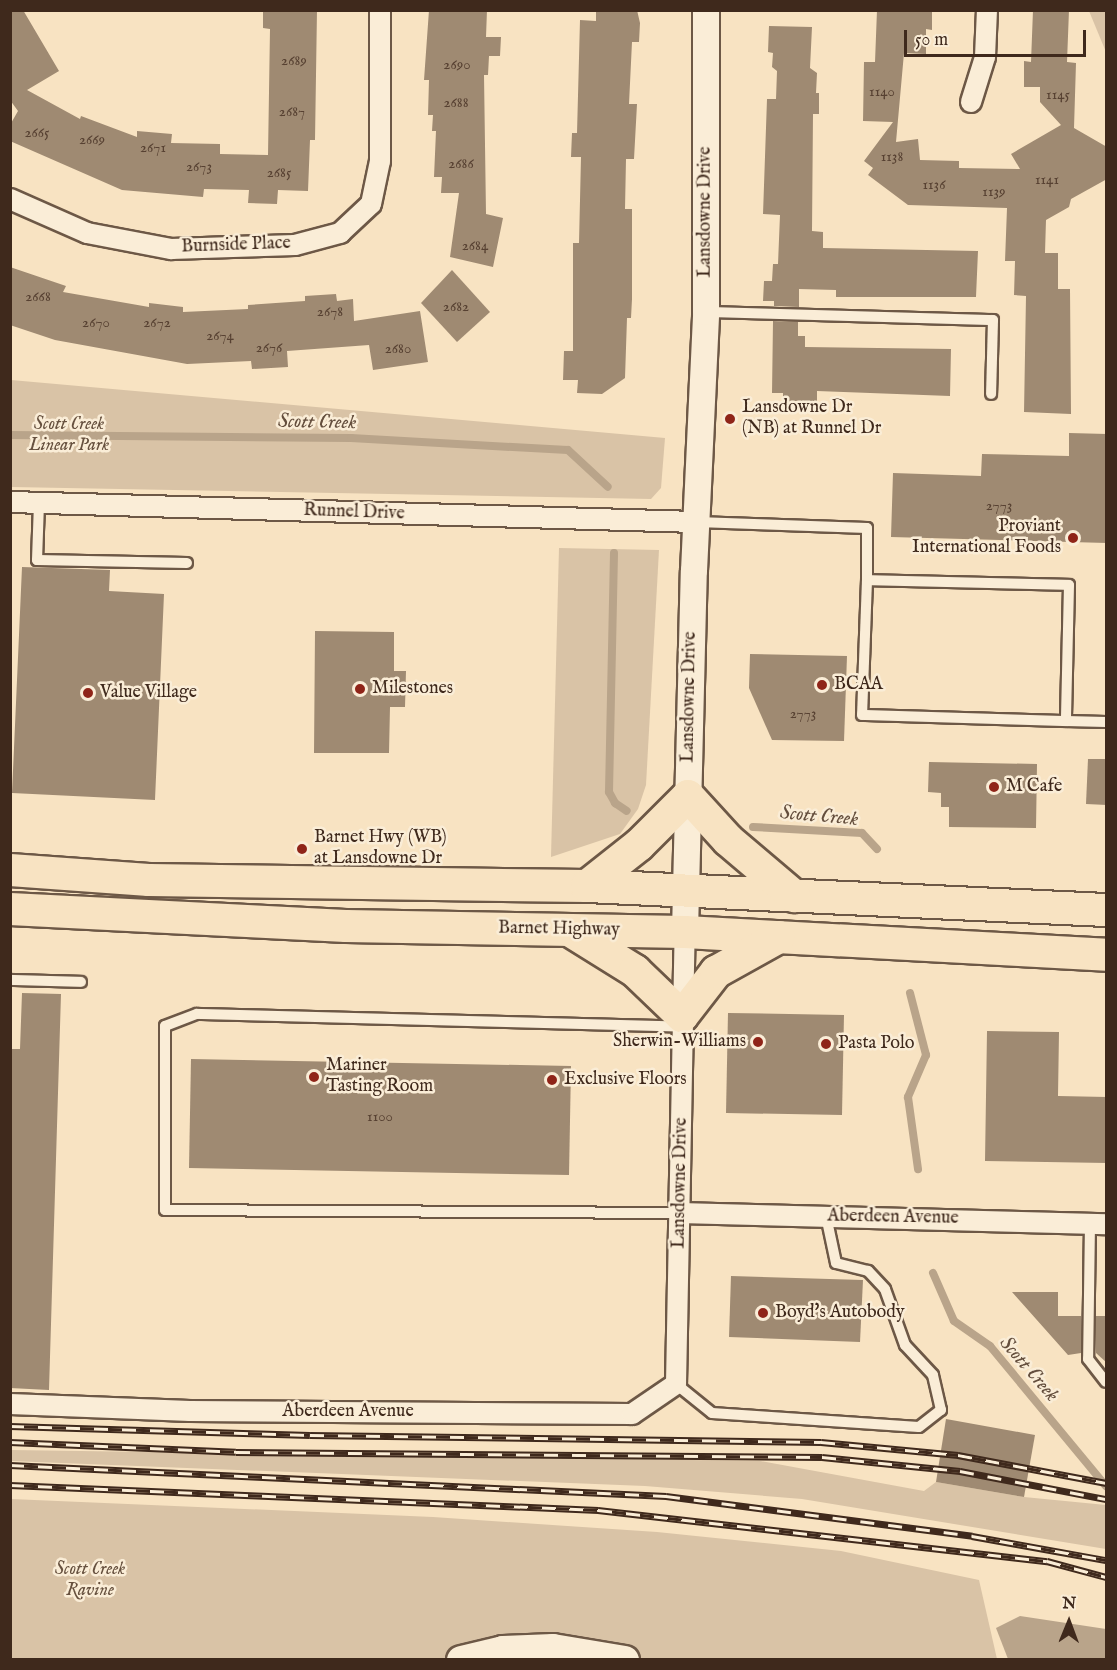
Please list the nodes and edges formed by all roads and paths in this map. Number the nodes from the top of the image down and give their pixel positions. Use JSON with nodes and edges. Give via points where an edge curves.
{"nodes":[{"id":1,"x":380,"y":10,"type":"edge"},
{"id":2,"x":706,"y":10,"type":"edge"},
{"id":3,"x":987,"y":10,"type":"edge"},
{"id":4,"x":970,"y":102,"type":"dead end"},
{"id":5,"x":10,"y":199,"type":"edge"},
{"id":6,"x":706,"y":312,"type":"junction"},
{"id":7,"x":991,"y":394,"type":"dead end"},
{"id":8,"x":10,"y":502,"type":"edge"},
{"id":9,"x":39,"y":503,"type":"junction"},
{"id":10,"x":697,"y":522,"type":"junction"},
{"id":11,"x":187,"y":563,"type":"dead end"},
{"id":12,"x":867,"y":580,"type":"junction"},
{"id":13,"x":1066,"y":721,"type":"junction"},
{"id":14,"x":1107,"y":723,"type":"edge"},
{"id":15,"x":688,"y":796,"type":"junction"},
{"id":16,"x":10,"y":870,"type":"edge"},
{"id":17,"x":587,"y":886,"type":"junction"},
{"id":18,"x":685,"y":891,"type":"junction"},
{"id":19,"x":794,"y":896,"type":"junction"},
{"id":20,"x":10,"y":909,"type":"edge"},
{"id":21,"x":1107,"y":910,"type":"edge"},
{"id":22,"x":568,"y":930,"type":"junction"},
{"id":23,"x":685,"y":932,"type":"junction"},
{"id":24,"x":780,"y":936,"type":"junction"},
{"id":25,"x":1107,"y":955,"type":"edge"},
{"id":26,"x":10,"y":980,"type":"edge"},
{"id":27,"x":81,"y":982,"type":"dead end"},
{"id":28,"x":682,"y":1022,"type":"junction"},
{"id":29,"x":680,"y":1213,"type":"junction"},
{"id":30,"x":826,"y":1216,"type":"junction"},
{"id":31,"x":1098,"y":1223,"type":"edge"},
{"id":32,"x":1107,"y":1382,"type":"edge"},
{"id":33,"x":676,"y":1384,"type":"junction"},
{"id":34,"x":10,"y":1404,"type":"edge"},
{"id":35,"x":461,"y":1659,"type":"edge"},
{"id":36,"x":625,"y":1659,"type":"edge"}],
"edges":[{"from":1,"to":5,"type":"street","name":"Burnside Place","via":[[380,160],[371,204],[340,233],[295,245],[171,249],[87,233]]},
{"from":2,"to":6,"type":"street","name":"Lansdowne Drive"},
{"from":3,"to":4,"type":"street","via":[[985,57]]},
{"from":6,"to":7,"type":"lane","via":[[993,320]]},
{"from":6,"to":10,"type":"street","name":"Lansdowne Drive"},
{"from":8,"to":9,"type":"street","name":"Runnel Drive"},
{"from":9,"to":10,"type":"street","name":"Runnel Drive"},
{"from":9,"to":11,"type":"lane","via":[[37,560]]},
{"from":10,"to":12,"type":"lane","via":[[867,528]]},
{"from":10,"to":15,"type":"street","name":"Lansdowne Drive"},
{"from":12,"to":13,"type":"lane","via":[[1069,585]]},
{"from":12,"to":13,"type":"lane","via":[[862,715]]},
{"from":13,"to":14,"type":"lane"},
{"from":15,"to":17,"type":"main road","via":[[639,845]]},
{"from":15,"to":18,"type":"street","name":"Lansdowne Drive"},
{"from":15,"to":19,"type":"main road","via":[[729,840]]},
{"from":16,"to":17,"type":"main road","via":[[148,880]]},
{"from":17,"to":18,"type":"main road"},
{"from":18,"to":19,"type":"main road"},
{"from":18,"to":23,"type":"street","name":"Lansdowne Drive"},
{"from":19,"to":21,"type":"main road"},
{"from":20,"to":22,"type":"main road","name":"Barnet Highway","via":[[292,924]]},
{"from":22,"to":23,"type":"main road","name":"Barnet Highway"},
{"from":22,"to":28,"type":"main road","via":[[635,970]]},
{"from":23,"to":24,"type":"main road","name":"Barnet Highway"},
{"from":23,"to":28,"type":"street","name":"Lansdowne Drive"},
{"from":24,"to":25,"type":"main road","name":"Barnet Highway"},
{"from":24,"to":28,"type":"main road","via":[[716,972]]},
{"from":26,"to":27,"type":"lane"},
{"from":28,"to":29,"type":"street","name":"Lansdowne Drive"},
{"from":28,"to":29,"type":"lane","via":[[197,1014],[165,1026],[165,1210]]},
{"from":29,"to":30,"type":"street","name":"Aberdeen Avenue"},
{"from":29,"to":33,"type":"street","name":"Lansdowne Drive"},
{"from":30,"to":31,"type":"street","name":"Aberdeen Avenue"},
{"from":30,"to":33,"type":"lane","via":[[836,1263],[868,1271],[885,1289],[904,1345],[933,1375],[940,1410],[919,1427],[712,1413]]},
{"from":31,"to":32,"type":"lane","via":[[1088,1359]]},
{"from":33,"to":34,"type":"street","name":"Aberdeen Avenue","via":[[632,1414],[190,1411]]},
{"from":35,"to":36,"type":"main road","via":[[535,1648]]}]}
